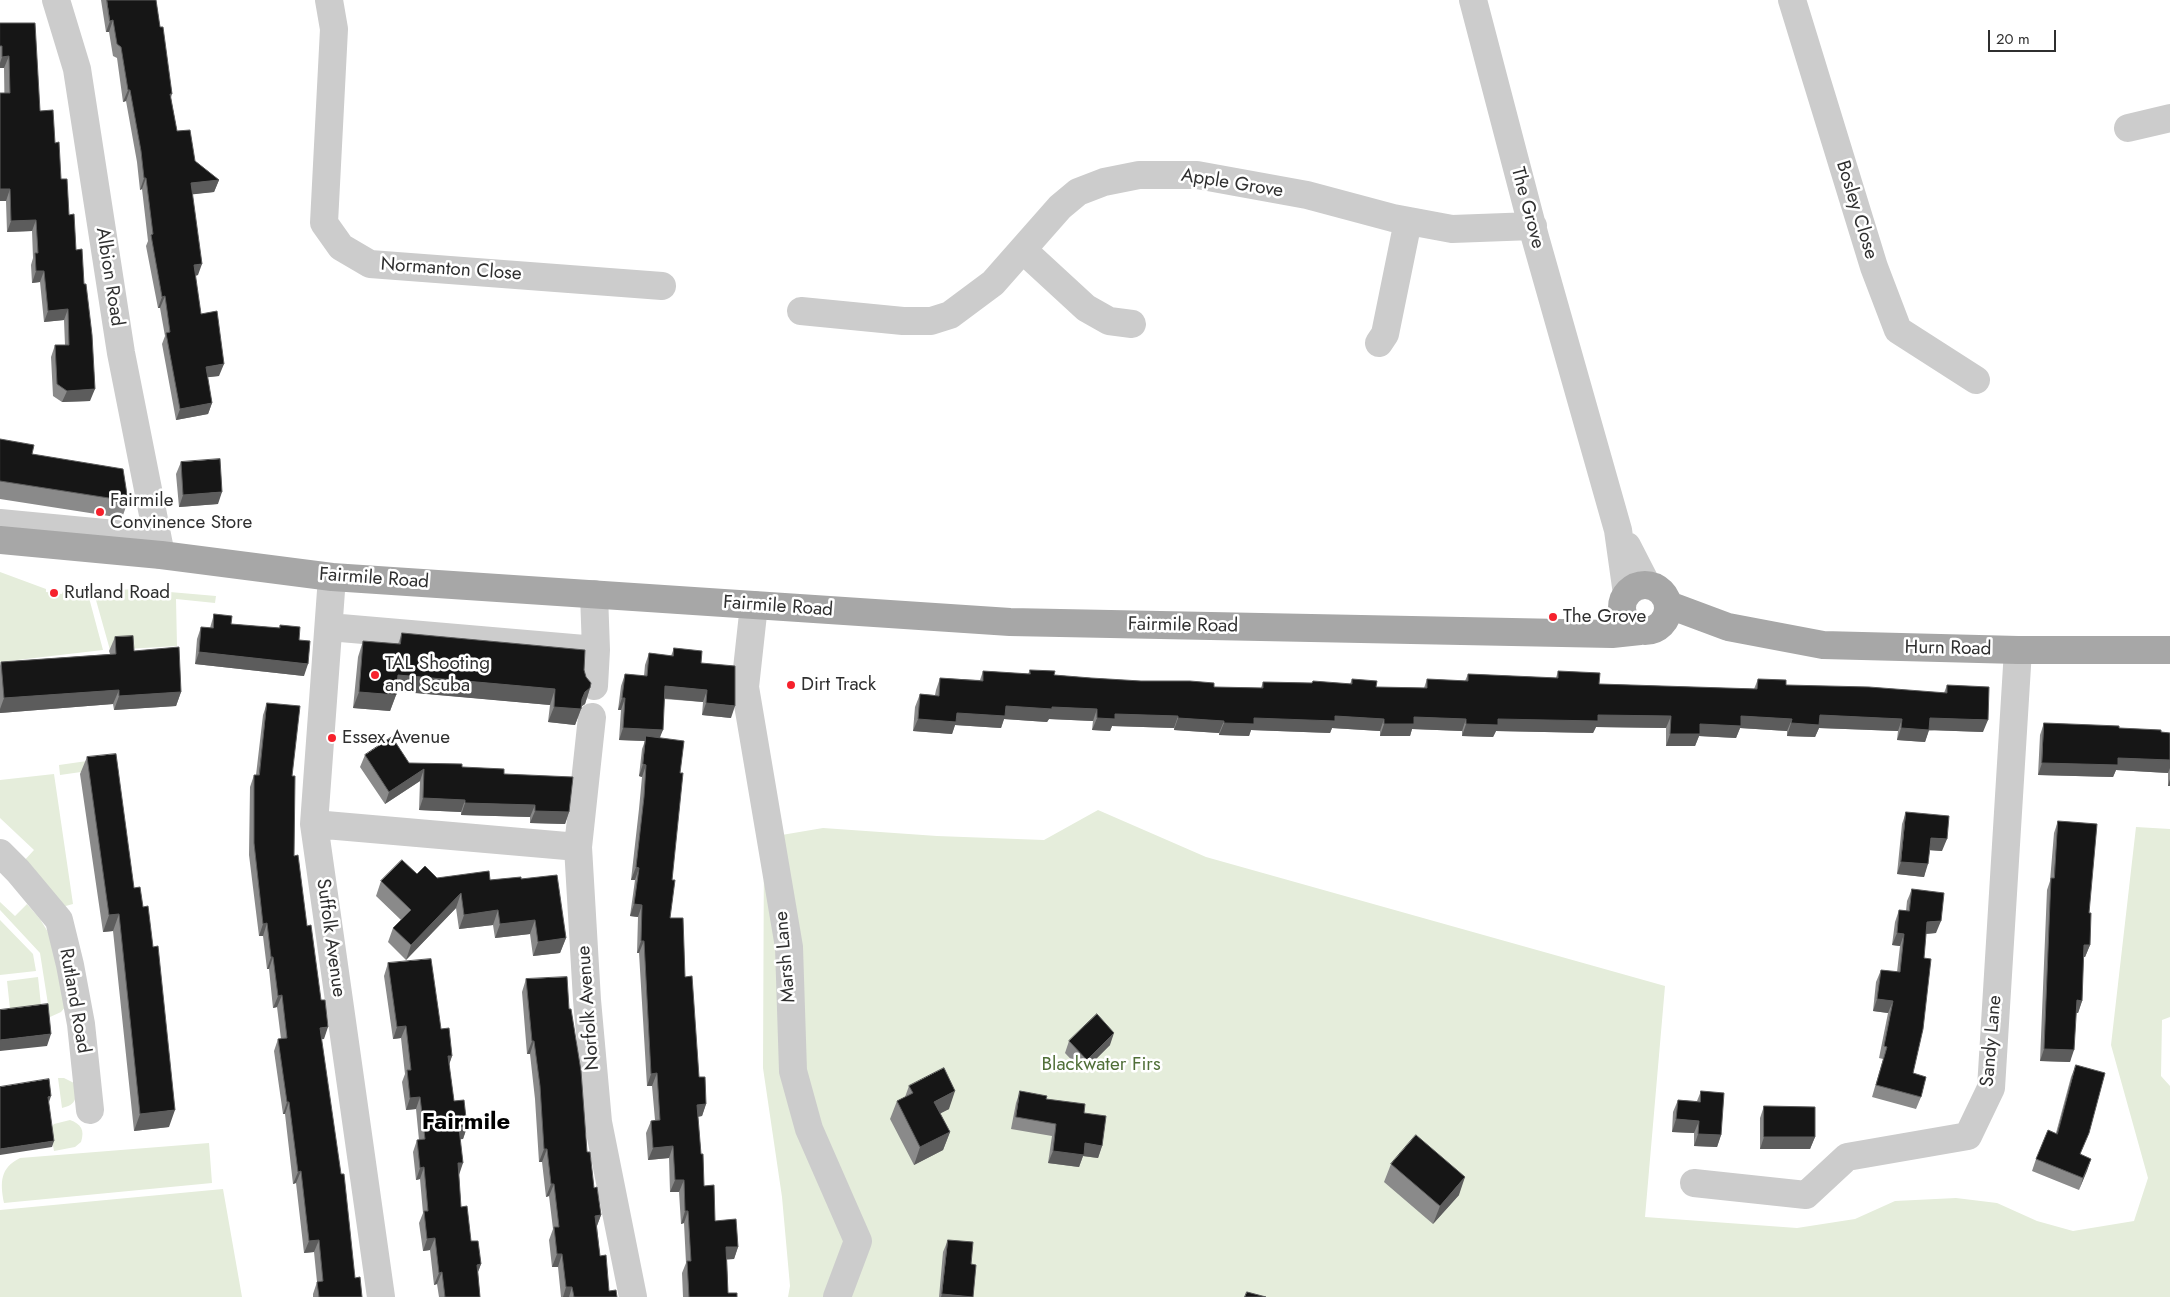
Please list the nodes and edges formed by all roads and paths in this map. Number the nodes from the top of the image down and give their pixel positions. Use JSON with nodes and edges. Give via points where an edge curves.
{"nodes":[{"id":1,"x":56,"y":0,"type":"edge"},
{"id":2,"x":329,"y":0,"type":"edge"},
{"id":3,"x":1474,"y":0,"type":"edge"},
{"id":4,"x":1792,"y":0,"type":"edge"},
{"id":5,"x":2170,"y":118,"type":"edge"},
{"id":6,"x":2128,"y":128,"type":"dead end"},
{"id":7,"x":1408,"y":221,"type":"junction"},
{"id":8,"x":1533,"y":226,"type":"junction"},
{"id":9,"x":1023,"y":250,"type":"junction"},
{"id":10,"x":647,"y":278,"type":"dead end"},
{"id":11,"x":801,"y":310,"type":"dead end"},
{"id":12,"x":1132,"y":324,"type":"dead end"},
{"id":13,"x":1379,"y":343,"type":"dead end"},
{"id":14,"x":1976,"y":380,"type":"dead end"},
{"id":15,"x":0,"y":522,"type":"edge"},
{"id":16,"x":0,"y":540,"type":"edge"},
{"id":17,"x":159,"y":546,"type":"junction"},
{"id":18,"x":332,"y":577,"type":"junction"},
{"id":19,"x":594,"y":594,"type":"junction"},
{"id":20,"x":1632,"y":596,"type":"junction"},
{"id":21,"x":754,"y":605,"type":"junction"},
{"id":22,"x":1656,"y":621,"type":"junction"},
{"id":23,"x":329,"y":627,"type":"junction"},
{"id":24,"x":1559,"y":633,"type":"junction"},
{"id":25,"x":596,"y":650,"type":"junction"},
{"id":26,"x":2018,"y":650,"type":"junction"},
{"id":27,"x":2170,"y":650,"type":"edge"},
{"id":28,"x":594,"y":686,"type":"dead end"},
{"id":29,"x":592,"y":717,"type":"dead end"},
{"id":30,"x":314,"y":824,"type":"junction"},
{"id":31,"x":578,"y":847,"type":"junction"},
{"id":32,"x":0,"y":854,"type":"edge"},
{"id":33,"x":90,"y":1110,"type":"dead end"},
{"id":34,"x":1694,"y":1183,"type":"dead end"},
{"id":35,"x":381,"y":1297,"type":"edge"},
{"id":36,"x":633,"y":1297,"type":"edge"},
{"id":37,"x":837,"y":1297,"type":"edge"}],
"edges":[{"from":1,"to":17,"type":"street","name":"Albion Road","via":[[77,69],[121,353]]},
{"from":2,"to":10,"type":"street","name":"Normanton Close","via":[[334,29],[324,222],[341,247],[370,264]]},
{"from":3,"to":8,"type":"street","name":"The Grove"},
{"from":4,"to":14,"type":"street","name":"Bosley Close","via":[[1874,266],[1898,330]]},
{"from":5,"to":6,"type":"street"},
{"from":7,"to":8,"type":"street","name":"Apple Grove","via":[[1452,229]]},
{"from":7,"to":9,"type":"street","name":"Apple Grove","via":[[1307,196],[1197,175],[1139,175],[1104,182],[1078,192],[1060,207]]},
{"from":7,"to":13,"type":"street","via":[[1385,334]]},
{"from":8,"to":20,"type":"street","name":"The Grove","via":[[1618,530]]},
{"from":9,"to":11,"type":"street","name":"Apple Grove","via":[[993,283],[969,302],[950,315],[931,321]]},
{"from":9,"to":12,"type":"street","via":[[1086,308],[1109,321]]},
{"from":15,"to":17,"type":"street"},
{"from":16,"to":17,"type":"main road","name":"Fairmile Road"},
{"from":17,"to":18,"type":"main road","name":"Fairmile Road"},
{"from":18,"to":19,"type":"main road","name":"Fairmile Road"},
{"from":18,"to":23,"type":"street","name":"Suffolk Avenue"},
{"from":19,"to":21,"type":"main road","name":"Fairmile Road"},
{"from":19,"to":25,"type":"street"},
{"from":20,"to":22,"type":"main road","via":[[1627,623]]},
{"from":20,"to":22,"type":"main road","via":[[1655,587],[1662,591]]},
{"from":20,"to":24,"type":"main road","name":"Fairmile Road"},
{"from":21,"to":24,"type":"main road","name":"Fairmile Road","via":[[1010,622]]},
{"from":21,"to":37,"type":"street","name":"Marsh Lane","via":[[745,687],[789,948],[793,1071],[809,1129],[858,1241]]},
{"from":22,"to":24,"type":"main road","name":"Fairmile Road","via":[[1612,634]]},
{"from":22,"to":26,"type":"main road","name":"Hurn Road","via":[[1728,627],[1823,645]]},
{"from":23,"to":25,"type":"street"},
{"from":23,"to":30,"type":"street","name":"Suffolk Avenue"},
{"from":25,"to":28,"type":"street"},
{"from":26,"to":27,"type":"main road","name":"Hurn Road"},
{"from":26,"to":34,"type":"street","name":"Sandy Lane","via":[[1991,1088],[1968,1136],[1847,1157],[1806,1195]]},
{"from":29,"to":31,"type":"street","name":"Norfolk Avenue"},
{"from":30,"to":31,"type":"street"},
{"from":30,"to":35,"type":"street","name":"Suffolk Avenue"},
{"from":31,"to":36,"type":"street","name":"Norfolk Avenue","via":[[598,1122]]},
{"from":32,"to":33,"type":"street","name":"Rutland Road","via":[[58,920],[81,1024]]}]}
